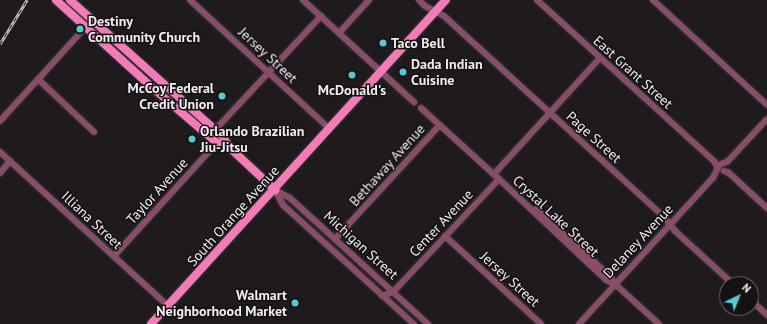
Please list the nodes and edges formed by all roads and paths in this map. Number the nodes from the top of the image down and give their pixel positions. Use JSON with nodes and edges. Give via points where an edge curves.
{"nodes":[{"id":1,"x":56,"y":0,"type":"edge"},
{"id":2,"x":190,"y":0,"type":"edge"},
{"id":3,"x":303,"y":0,"type":"edge"},
{"id":4,"x":369,"y":0,"type":"edge"},
{"id":5,"x":419,"y":0,"type":"edge"},
{"id":6,"x":446,"y":0,"type":"edge"},
{"id":7,"x":537,"y":0,"type":"edge"},
{"id":8,"x":653,"y":0,"type":"edge"},
{"id":9,"x":67,"y":2,"type":"edge"},
{"id":10,"x":436,"y":12,"type":"junction"},
{"id":11,"x":321,"y":16,"type":"junction"},
{"id":12,"x":92,"y":20,"type":"junction"},
{"id":13,"x":85,"y":27,"type":"junction"},
{"id":14,"x":339,"y":33,"type":"junction"},
{"id":15,"x":600,"y":58,"type":"junction"},
{"id":16,"x":381,"y":71,"type":"junction"},
{"id":17,"x":268,"y":72,"type":"junction"},
{"id":18,"x":38,"y":79,"type":"junction"},
{"id":19,"x":162,"y":82,"type":"junction"},
{"id":20,"x":155,"y":90,"type":"junction"},
{"id":21,"x":414,"y":102,"type":"dead end"},
{"id":22,"x":767,"y":105,"type":"edge"},
{"id":23,"x":421,"y":108,"type":"dead end"},
{"id":24,"x":550,"y":112,"type":"junction"},
{"id":25,"x":767,"y":119,"type":"edge"},
{"id":26,"x":0,"y":121,"type":"edge"},
{"id":27,"x":440,"y":125,"type":"junction"},
{"id":28,"x":330,"y":128,"type":"junction"},
{"id":29,"x":216,"y":130,"type":"junction"},
{"id":30,"x":204,"y":131,"type":"junction"},
{"id":31,"x":94,"y":132,"type":"dead end"},
{"id":32,"x":217,"y":143,"type":"junction"},
{"id":33,"x":230,"y":148,"type":"junction"},
{"id":34,"x":0,"y":152,"type":"edge"},
{"id":35,"x":10,"y":161,"type":"junction"},
{"id":36,"x":722,"y":168,"type":"junction"},
{"id":37,"x":0,"y":173,"type":"edge"},
{"id":38,"x":494,"y":174,"type":"junction"},
{"id":39,"x":499,"y":179,"type":"junction"},
{"id":40,"x":275,"y":190,"type":"junction"},
{"id":41,"x":767,"y":208,"type":"edge"},
{"id":42,"x":670,"y":224,"type":"junction"},
{"id":43,"x":445,"y":236,"type":"junction"},
{"id":44,"x":335,"y":239,"type":"junction"},
{"id":45,"x":114,"y":256,"type":"junction"},
{"id":46,"x":725,"y":276,"type":"edge"},
{"id":47,"x":615,"y":284,"type":"junction"},
{"id":48,"x":393,"y":292,"type":"junction"},
{"id":49,"x":382,"y":296,"type":"junction"},
{"id":50,"x":168,"y":306,"type":"junction"},
{"id":51,"x":759,"y":308,"type":"edge"},
{"id":52,"x":767,"y":315,"type":"edge"},
{"id":53,"x":151,"y":324,"type":"edge"},
{"id":54,"x":414,"y":324,"type":"edge"},
{"id":55,"x":428,"y":324,"type":"edge"},
{"id":56,"x":541,"y":324,"type":"edge"},
{"id":57,"x":579,"y":324,"type":"edge"},
{"id":58,"x":659,"y":324,"type":"edge"}],
"edges":[{"from":1,"to":9,"type":"main road","name":"Michigan Street"},
{"from":2,"to":17,"type":"street","name":"Jersey Street"},
{"from":3,"to":11,"type":"street"},
{"from":4,"to":14,"type":"street"},
{"from":5,"to":10,"type":"street","name":"Page Street"},
{"from":6,"to":10,"type":"main road","name":"South Orange Avenue"},
{"from":7,"to":15,"type":"street","name":"East Grant Street"},
{"from":8,"to":22,"type":"street"},
{"from":9,"to":12,"type":"main road","name":"Michigan Street"},
{"from":9,"to":13,"type":"main road","name":"Michigan Street"},
{"from":10,"to":16,"type":"main road","name":"South Orange Avenue"},
{"from":10,"to":24,"type":"street","name":"Page Street","via":[[444,16]]},
{"from":11,"to":14,"type":"street"},
{"from":11,"to":17,"type":"street"},
{"from":12,"to":13,"type":"street"},
{"from":12,"to":19,"type":"main road","name":"Michigan Street"},
{"from":13,"to":18,"type":"street"},
{"from":13,"to":20,"type":"main road","name":"Michigan Street"},
{"from":14,"to":16,"type":"street"},
{"from":15,"to":24,"type":"street"},
{"from":15,"to":36,"type":"street","name":"East Grant Street"},
{"from":16,"to":21,"type":"street"},
{"from":16,"to":28,"type":"main road","name":"South Orange Avenue"},
{"from":17,"to":28,"type":"street","name":"Jersey Street"},
{"from":17,"to":29,"type":"street"},
{"from":18,"to":26,"type":"street"},
{"from":18,"to":31,"type":"street"},
{"from":19,"to":20,"type":"main road"},
{"from":19,"to":29,"type":"main road","name":"Michigan Street"},
{"from":20,"to":30,"type":"main road","name":"Michigan Street"},
{"from":23,"to":27,"type":"street","name":"Crystal Lake Street"},
{"from":24,"to":38,"type":"street"},
{"from":24,"to":42,"type":"street","name":"Page Street"},
{"from":25,"to":36,"type":"street","name":"Delaney Avenue"},
{"from":27,"to":38,"type":"street","name":"Crystal Lake Street"},
{"from":27,"to":44,"type":"street","name":"Bethaway Avenue"},
{"from":28,"to":40,"type":"main road","name":"South Orange Avenue"},
{"from":29,"to":30,"type":"main road"},
{"from":29,"to":33,"type":"main road","name":"Michigan Street"},
{"from":30,"to":32,"type":"main road","name":"Michigan Street"},
{"from":32,"to":33,"type":"main road","name":"Michigan Street"},
{"from":32,"to":45,"type":"street","name":"Taylor Avenue"},
{"from":33,"to":40,"type":"main road","name":"Michigan Street"},
{"from":34,"to":35,"type":"street","name":"Illiana Street"},
{"from":35,"to":37,"type":"street"},
{"from":35,"to":45,"type":"street","name":"Illiana Street"},
{"from":36,"to":41,"type":"street","name":"East Grant Street"},
{"from":36,"to":42,"type":"street","name":"Delaney Avenue"},
{"from":38,"to":39,"type":"street","name":"Crystal Lake Street"},
{"from":39,"to":43,"type":"street","name":"Center Avenue"},
{"from":39,"to":47,"type":"street","name":"Crystal Lake Street","via":[[606,280]]},
{"from":40,"to":44,"type":"street","name":"Michigan Street","via":[[290,198]]},
{"from":40,"to":49,"type":"street","name":"Michigan Street","via":[[283,205]]},
{"from":40,"to":50,"type":"main road","name":"South Orange Avenue"},
{"from":42,"to":46,"type":"street","name":"Page Street"},
{"from":42,"to":47,"type":"street","name":"Delaney Avenue"},
{"from":43,"to":48,"type":"street","name":"Center Avenue"},
{"from":43,"to":56,"type":"street","name":"Jersey Street"},
{"from":44,"to":48,"type":"street","name":"Michigan Street"},
{"from":45,"to":50,"type":"street","name":"Illiana Street"},
{"from":47,"to":57,"type":"street","name":"Delaney Avenue"},
{"from":47,"to":58,"type":"street","name":"Crystal Lake Street"},
{"from":48,"to":49,"type":"street","name":"Center Avenue"},
{"from":48,"to":55,"type":"street","name":"Michigan Street"},
{"from":49,"to":54,"type":"street","name":"Michigan Street"},
{"from":50,"to":53,"type":"main road","name":"South Orange Avenue"},
{"from":51,"to":52,"type":"street"}]}
